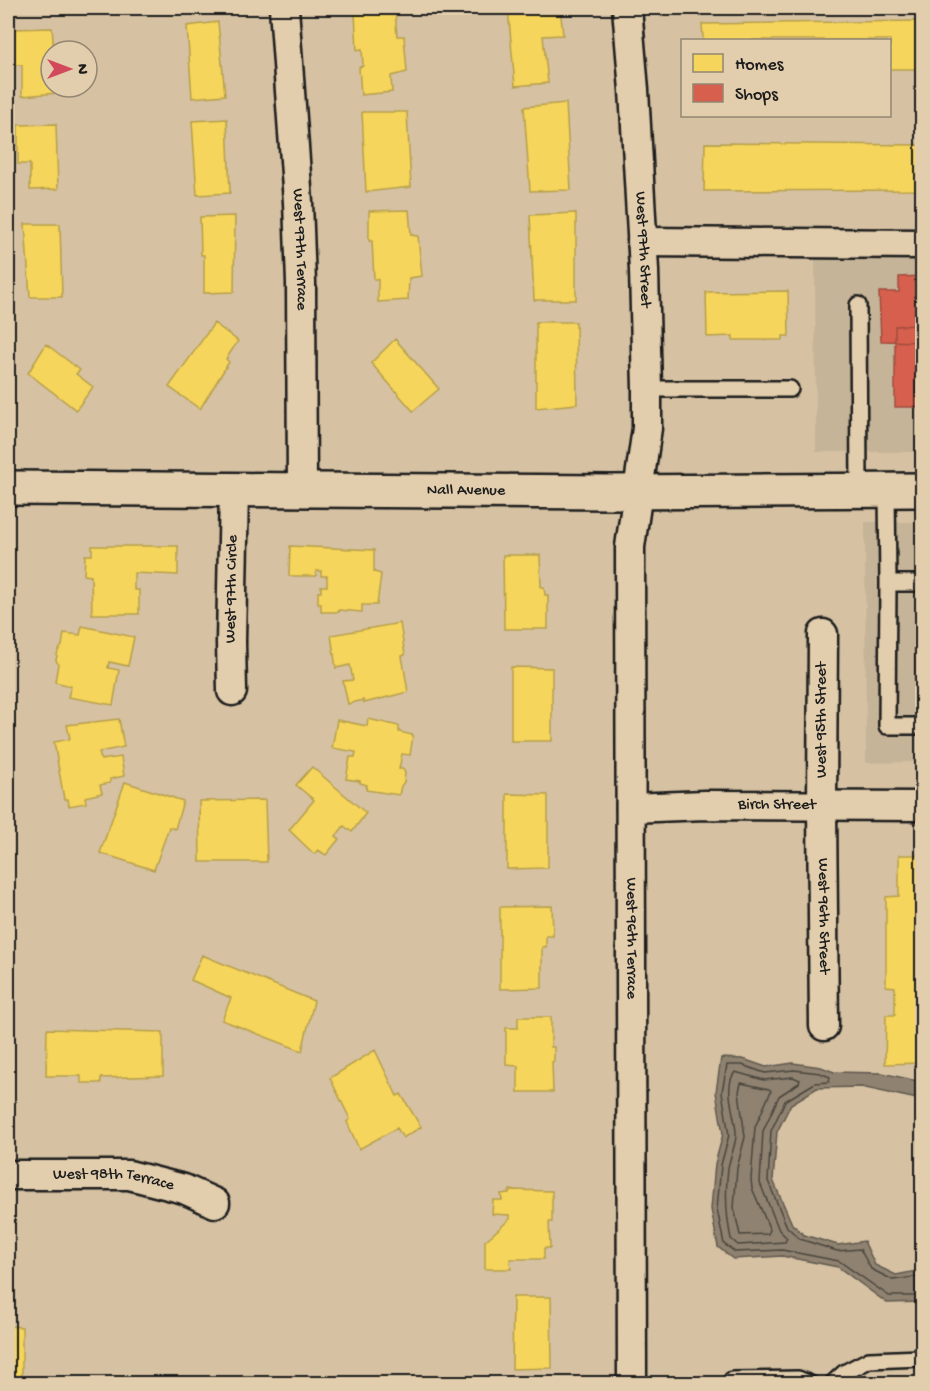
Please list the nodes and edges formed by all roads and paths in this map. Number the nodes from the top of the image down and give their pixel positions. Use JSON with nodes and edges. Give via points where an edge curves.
{"nodes":[{"id":1,"x":284,"y":8,"type":"edge"},
{"id":2,"x":627,"y":8,"type":"edge"},
{"id":3,"x":642,"y":242,"type":"junction"},
{"id":4,"x":922,"y":244,"type":"edge"},
{"id":5,"x":858,"y":305,"type":"dead end"},
{"id":6,"x":647,"y":389,"type":"junction"},
{"id":7,"x":790,"y":389,"type":"dead end"},
{"id":8,"x":8,"y":488,"type":"edge"},
{"id":9,"x":234,"y":489,"type":"junction"},
{"id":10,"x":302,"y":490,"type":"junction"},
{"id":11,"x":873,"y":490,"type":"junction"},
{"id":12,"x":922,"y":490,"type":"edge"},
{"id":13,"x":639,"y":492,"type":"junction"},
{"id":14,"x":888,"y":583,"type":"junction"},
{"id":15,"x":922,"y":583,"type":"edge"},
{"id":16,"x":823,"y":634,"type":"dead end"},
{"id":17,"x":232,"y":691,"type":"dead end"},
{"id":18,"x":922,"y":726,"type":"edge"},
{"id":19,"x":922,"y":806,"type":"edge"},
{"id":20,"x":822,"y":807,"type":"junction"},
{"id":21,"x":631,"y":808,"type":"junction"},
{"id":22,"x":824,"y":1026,"type":"dead end"},
{"id":23,"x":8,"y":1175,"type":"edge"},
{"id":24,"x":215,"y":1203,"type":"dead end"},
{"id":25,"x":922,"y":1358,"type":"edge"},
{"id":26,"x":732,"y":1380,"type":"dead end"},
{"id":27,"x":632,"y":1383,"type":"edge"},
{"id":28,"x":810,"y":1383,"type":"edge"},
{"id":29,"x":832,"y":1383,"type":"edge"}],
"edges":[{"from":1,"to":10,"type":"street","name":"West 97th Terrace","via":[[298,202]]},
{"from":2,"to":3,"type":"street","name":"West 97th Street"},
{"from":3,"to":4,"type":"street"},
{"from":3,"to":6,"type":"street","name":"West 97th Street"},
{"from":5,"to":11,"type":"lane"},
{"from":6,"to":7,"type":"lane"},
{"from":6,"to":13,"type":"street","name":"West 97th Street","via":[[647,428]]},
{"from":8,"to":9,"type":"main road","name":"Nall Avenue"},
{"from":9,"to":10,"type":"main road","name":"Nall Avenue"},
{"from":9,"to":17,"type":"street","name":"West 97th Circle"},
{"from":10,"to":13,"type":"main road","name":"Nall Avenue"},
{"from":11,"to":12,"type":"main road","name":"Nall Avenue"},
{"from":11,"to":13,"type":"main road","name":"Nall Avenue"},
{"from":11,"to":14,"type":"lane"},
{"from":13,"to":21,"type":"street","name":"West 96th Terrace","via":[[630,547]]},
{"from":14,"to":15,"type":"lane"},
{"from":14,"to":18,"type":"lane","via":[[887,726]]},
{"from":16,"to":20,"type":"street","name":"West 95th Street"},
{"from":19,"to":20,"type":"street","name":"Birch Street"},
{"from":20,"to":21,"type":"street","name":"Birch Street"},
{"from":20,"to":22,"type":"street","name":"West 96th Street"},
{"from":21,"to":27,"type":"street","name":"West 96th Terrace"},
{"from":23,"to":24,"type":"street","name":"West 98th Terrace","via":[[129,1175],[184,1189]]},
{"from":25,"to":29,"type":"lane","via":[[869,1360]]},
{"from":26,"to":28,"type":"lane","via":[[798,1379]]}]}
